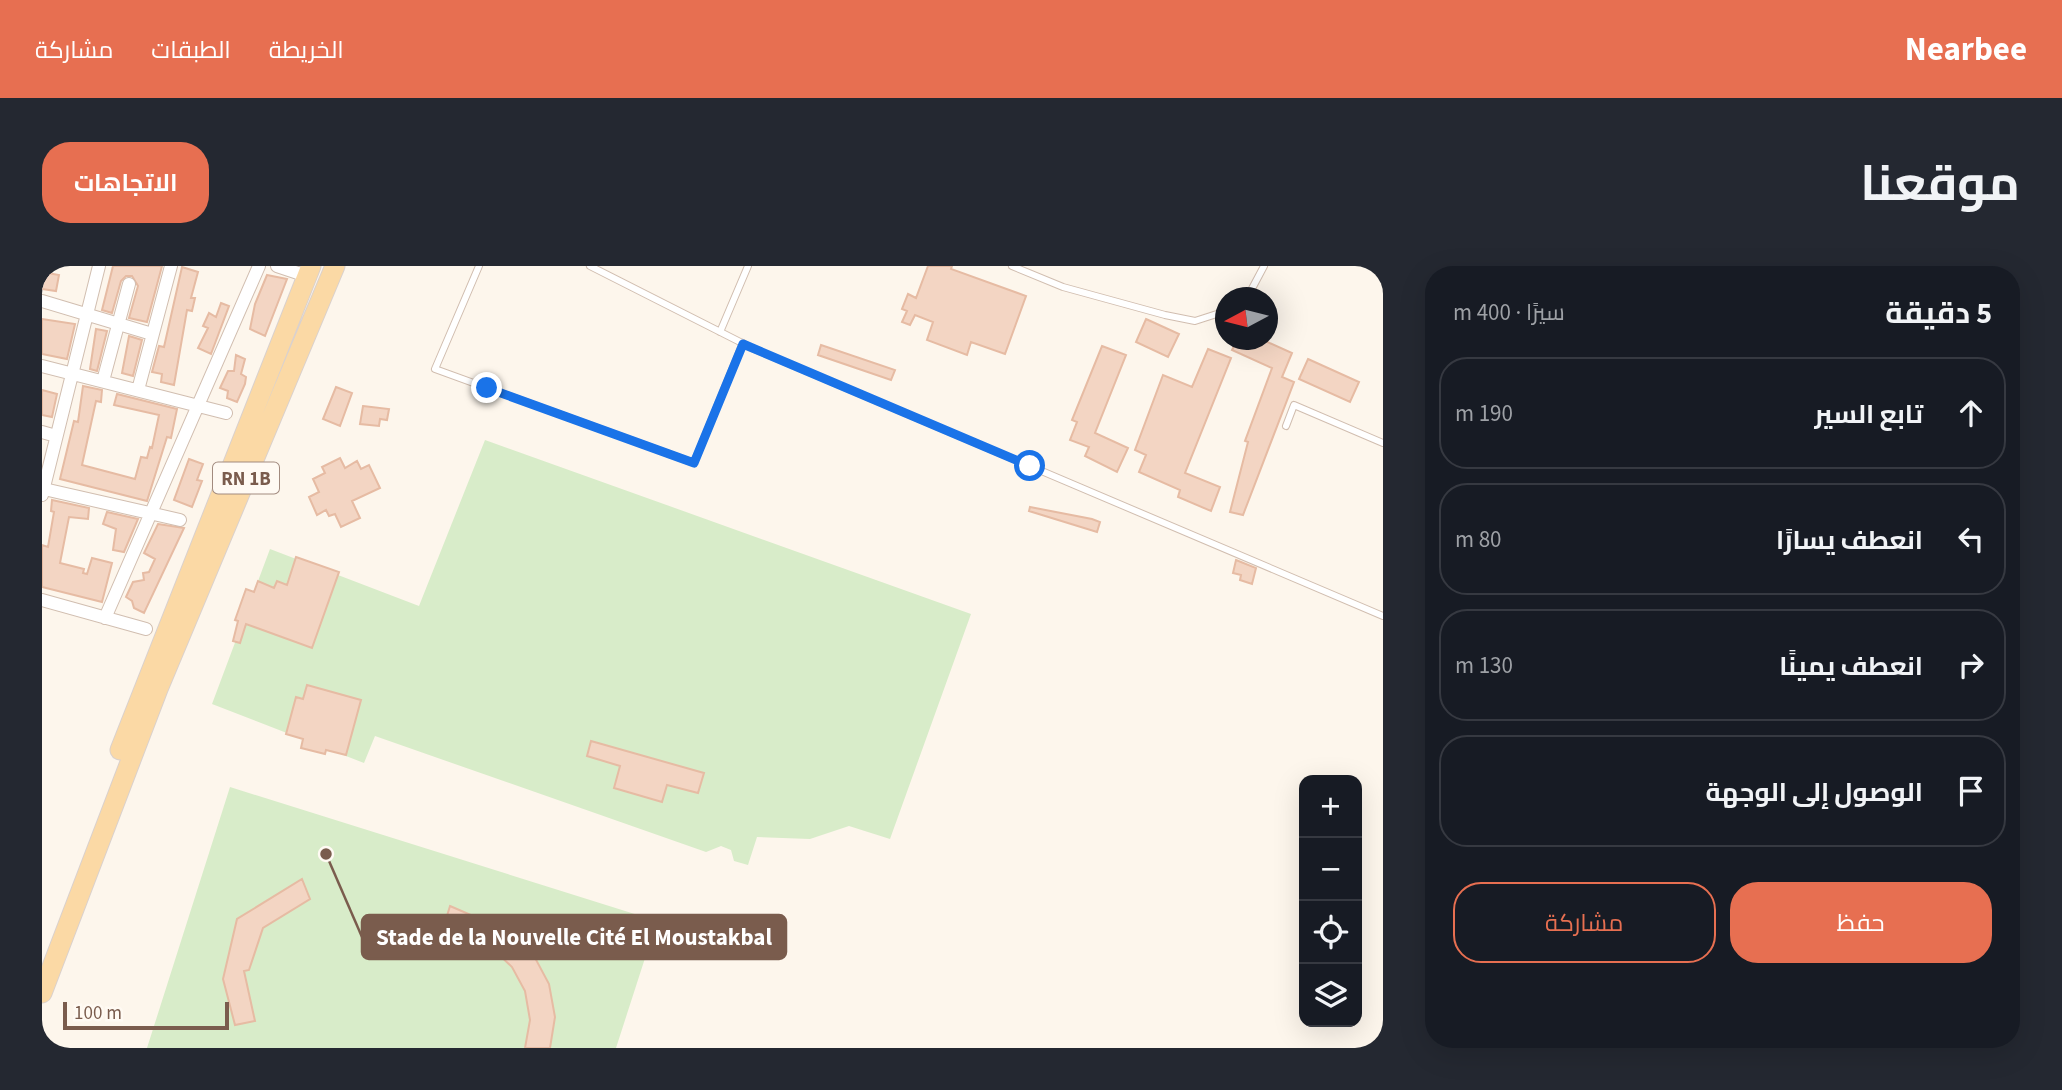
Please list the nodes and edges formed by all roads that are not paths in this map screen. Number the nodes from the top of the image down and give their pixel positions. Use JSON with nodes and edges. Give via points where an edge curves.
{"nodes":[{"id":1,"x":99,"y":266,"type":"edge"},
{"id":2,"x":170,"y":266,"type":"edge"},
{"id":3,"x":259,"y":266,"type":"edge"},
{"id":4,"x":278,"y":266,"type":"edge"},
{"id":5,"x":335,"y":266,"type":"edge"},
{"id":6,"x":479,"y":266,"type":"edge"},
{"id":7,"x":590,"y":266,"type":"edge"},
{"id":8,"x":748,"y":266,"type":"edge"},
{"id":9,"x":1012,"y":266,"type":"edge"},
{"id":10,"x":1264,"y":266,"type":"edge"},
{"id":11,"x":309,"y":271,"type":"edge"},
{"id":12,"x":130,"y":284,"type":"dead end"},
{"id":13,"x":1253,"y":287,"type":"edge"},
{"id":14,"x":42,"y":301,"type":"edge"},
{"id":15,"x":85,"y":313,"type":"junction"},
{"id":16,"x":1215,"y":315,"type":"edge"},
{"id":17,"x":118,"y":324,"type":"junction"},
{"id":18,"x":720,"y":332,"type":"junction"},
{"id":19,"x":152,"y":334,"type":"junction"},
{"id":20,"x":743,"y":344,"type":"junction"},
{"id":21,"x":42,"y":366,"type":"edge"},
{"id":22,"x":70,"y":372,"type":"junction"},
{"id":23,"x":103,"y":381,"type":"junction"},
{"id":24,"x":138,"y":390,"type":"junction"},
{"id":25,"x":198,"y":405,"type":"junction"},
{"id":26,"x":226,"y":413,"type":"dead end"},
{"id":27,"x":1286,"y":426,"type":"dead end"},
{"id":28,"x":42,"y":432,"type":"edge"},
{"id":29,"x":56,"y":436,"type":"junction"},
{"id":30,"x":1383,"y":443,"type":"edge"},
{"id":31,"x":43,"y":492,"type":"edge"},
{"id":32,"x":151,"y":513,"type":"junction"},
{"id":33,"x":180,"y":520,"type":"dead end"},
{"id":34,"x":42,"y":600,"type":"edge"},
{"id":35,"x":1383,"y":616,"type":"edge"},
{"id":36,"x":105,"y":618,"type":"junction"},
{"id":37,"x":146,"y":629,"type":"dead end"},
{"id":38,"x":151,"y":687,"type":"junction"},
{"id":39,"x":115,"y":781,"type":"junction"},
{"id":40,"x":42,"y":964,"type":"edge"},
{"id":41,"x":42,"y":993,"type":"edge"}],
"edges":[{"from":1,"to":15,"type":"street"},
{"from":2,"to":19,"type":"street"},
{"from":3,"to":25,"type":"street"},
{"from":4,"to":11,"type":"street"},
{"from":5,"to":38,"type":"main road","number":"RN 1B"},
{"from":6,"to":20,"type":"lane","via":[[435,369],[694,463]]},
{"from":7,"to":18,"type":"lane"},
{"from":8,"to":18,"type":"lane"},
{"from":9,"to":16,"type":"lane","via":[[1063,287],[1165,315],[1195,321]]},
{"from":10,"to":13,"type":"lane"},
{"from":11,"to":38,"type":"main road","number":"RN 1B"},
{"from":12,"to":17,"type":"street"},
{"from":14,"to":15,"type":"street"},
{"from":15,"to":17,"type":"street"},
{"from":15,"to":22,"type":"street"},
{"from":17,"to":19,"type":"street"},
{"from":17,"to":23,"type":"street"},
{"from":18,"to":20,"type":"lane"},
{"from":19,"to":24,"type":"street"},
{"from":20,"to":35,"type":"lane"},
{"from":21,"to":22,"type":"street"},
{"from":22,"to":23,"type":"street"},
{"from":22,"to":29,"type":"street"},
{"from":23,"to":24,"type":"street"},
{"from":24,"to":25,"type":"street"},
{"from":25,"to":26,"type":"street"},
{"from":25,"to":32,"type":"street"},
{"from":27,"to":30,"type":"lane","via":[[1294,405]]},
{"from":28,"to":29,"type":"street"},
{"from":29,"to":31,"type":"street"},
{"from":31,"to":32,"type":"street"},
{"from":32,"to":33,"type":"street"},
{"from":32,"to":36,"type":"street"},
{"from":34,"to":36,"type":"street"},
{"from":36,"to":37,"type":"street"},
{"from":38,"to":39,"type":"main road","number":"RN 1B"},
{"from":39,"to":40,"type":"main road","number":"RN 1B"},
{"from":39,"to":41,"type":"main road","number":"RN 1B"}]}
